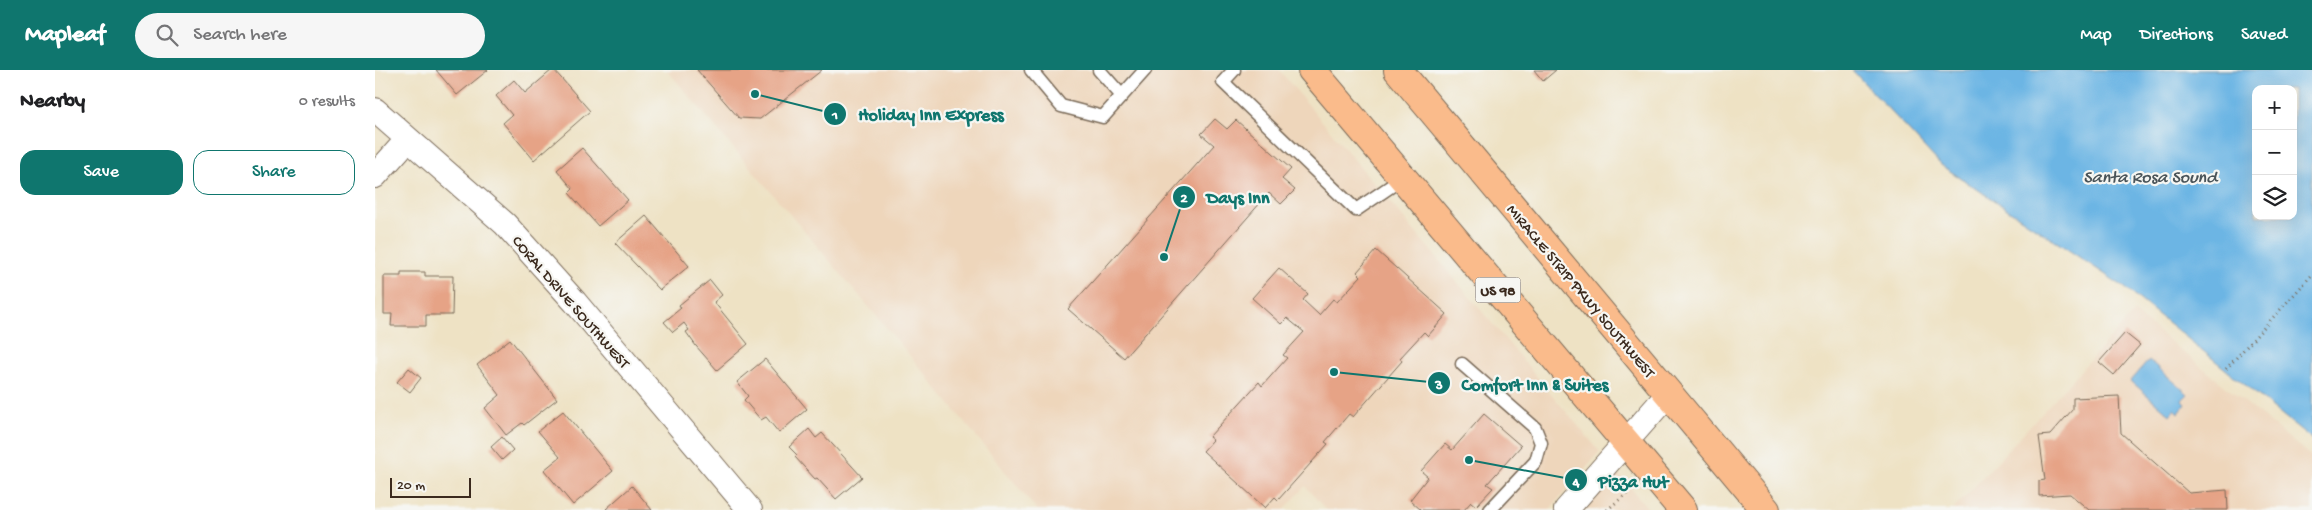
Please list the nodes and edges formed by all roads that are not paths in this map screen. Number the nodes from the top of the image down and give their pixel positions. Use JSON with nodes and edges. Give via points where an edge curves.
{"nodes":[{"id":1,"x":1031,"y":70,"type":"edge"},
{"id":2,"x":1099,"y":70,"type":"edge"},
{"id":3,"x":1145,"y":70,"type":"edge"},
{"id":4,"x":1235,"y":70,"type":"edge"},
{"id":5,"x":1312,"y":70,"type":"edge"},
{"id":6,"x":1398,"y":70,"type":"edge"},
{"id":7,"x":1122,"y":96,"type":"junction"},
{"id":8,"x":375,"y":110,"type":"edge"},
{"id":9,"x":408,"y":139,"type":"junction"},
{"id":10,"x":375,"y":176,"type":"edge"},
{"id":11,"x":1403,"y":178,"type":"junction"},
{"id":12,"x":1462,"y":364,"type":"dead end"},
{"id":13,"x":1669,"y":393,"type":"junction"},
{"id":14,"x":1626,"y":442,"type":"junction"},
{"id":15,"x":750,"y":510,"type":"edge"},
{"id":16,"x":1490,"y":510,"type":"edge"},
{"id":17,"x":1566,"y":510,"type":"edge"},
{"id":18,"x":1683,"y":510,"type":"edge"},
{"id":19,"x":1766,"y":510,"type":"edge"}],
"edges":[{"from":1,"to":7,"type":"lane","via":[[1061,106],[1103,117]]},
{"from":2,"to":7,"type":"lane"},
{"from":3,"to":7,"type":"lane"},
{"from":4,"to":11,"type":"lane","via":[[1223,82],[1356,210]]},
{"from":5,"to":11,"type":"highway","number":"US 98"},
{"from":6,"to":13,"type":"highway","name":"MIRACLE STRIP PKWY SOUTHWEST"},
{"from":8,"to":9,"type":"street","name":"CORAL DRIVE SOUTHWEST"},
{"from":9,"to":10,"type":"street"},
{"from":9,"to":15,"type":"street","name":"CORAL DRIVE SOUTHWEST","via":[[505,224]]},
{"from":11,"to":14,"type":"highway","number":"US 98"},
{"from":12,"to":16,"type":"lane","via":[[1535,428],[1541,443],[1536,461]]},
{"from":13,"to":14,"type":"street"},
{"from":13,"to":19,"type":"highway","name":"MIRACLE STRIP PKWY SOUTHWEST"},
{"from":14,"to":17,"type":"street"},
{"from":14,"to":18,"type":"highway","number":"US 98"}]}
